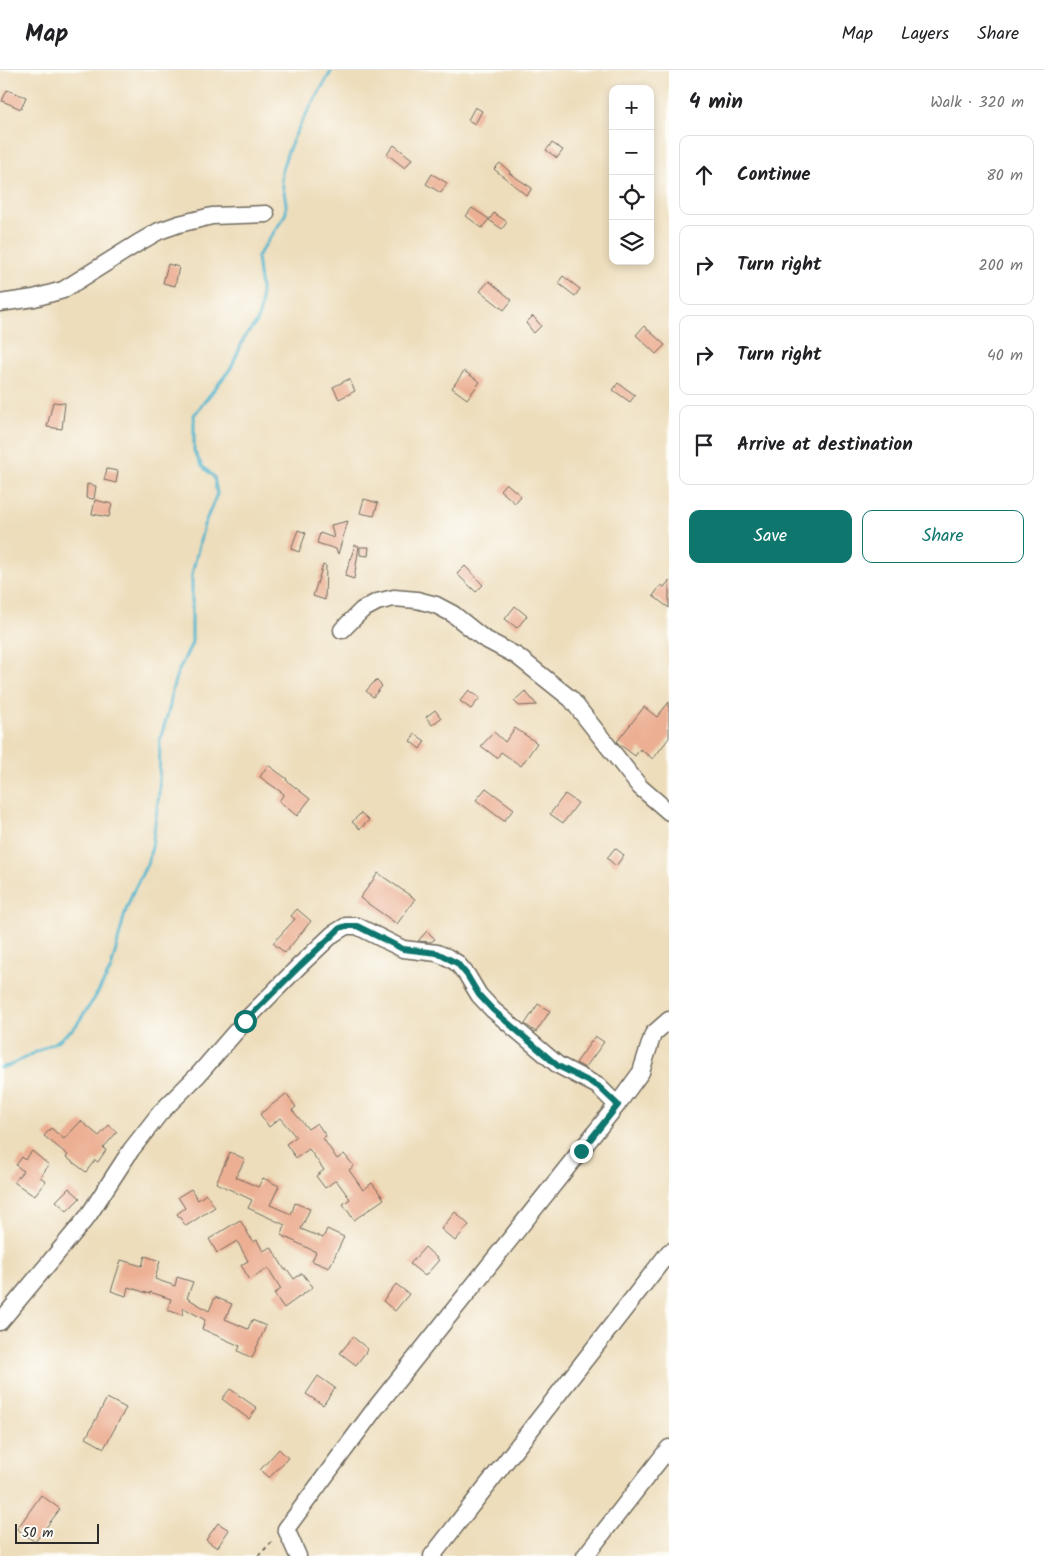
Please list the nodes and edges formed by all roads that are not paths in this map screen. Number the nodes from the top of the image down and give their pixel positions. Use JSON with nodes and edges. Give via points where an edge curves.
{"nodes":[{"id":1,"x":266,"y":214,"type":"dead end"},
{"id":2,"x":0,"y":303,"type":"edge"},
{"id":3,"x":342,"y":630,"type":"dead end"},
{"id":4,"x":669,"y":812,"type":"edge"},
{"id":5,"x":669,"y":1020,"type":"edge"},
{"id":6,"x":618,"y":1105,"type":"junction"},
{"id":7,"x":669,"y":1252,"type":"edge"},
{"id":8,"x":0,"y":1322,"type":"edge"},
{"id":9,"x":669,"y":1448,"type":"edge"},
{"id":10,"x":298,"y":1556,"type":"edge"},
{"id":11,"x":432,"y":1556,"type":"edge"},
{"id":12,"x":585,"y":1556,"type":"edge"}],
"edges":[{"from":1,"to":2,"type":"street","via":[[212,216],[179,224],[152,235],[63,290]]},
{"from":3,"to":4,"type":"street","via":[[362,610],[394,598],[416,600],[445,610],[483,638],[517,656],[571,698],[640,787]]},
{"from":5,"to":6,"type":"street","via":[[653,1034],[641,1072]]},
{"from":6,"to":8,"type":"street","via":[[598,1086],[558,1066],[493,1010],[457,963],[437,953],[403,949],[357,926],[346,926],[333,934],[245,1021],[198,1075],[160,1112],[88,1216]]},
{"from":6,"to":10,"type":"street","via":[[374,1410],[286,1529]]},
{"from":7,"to":11,"type":"street"},
{"from":9,"to":12,"type":"street"}]}
